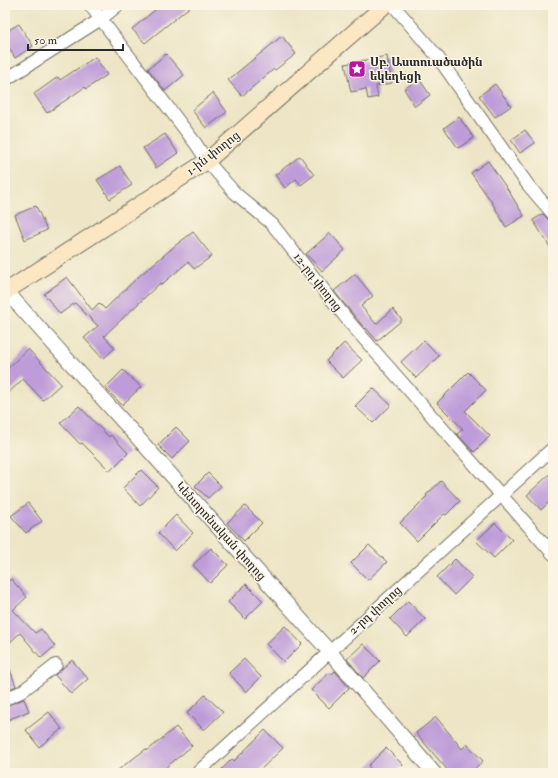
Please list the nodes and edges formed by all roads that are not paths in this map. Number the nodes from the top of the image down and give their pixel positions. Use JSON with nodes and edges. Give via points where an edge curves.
{"nodes":[{"id":1,"x":90,"y":5,"type":"edge"},
{"id":2,"x":118,"y":5,"type":"edge"},
{"id":3,"x":385,"y":5,"type":"edge"},
{"id":4,"x":393,"y":5,"type":"edge"},
{"id":5,"x":100,"y":19,"type":"junction"},
{"id":6,"x":5,"y":80,"type":"edge"},
{"id":7,"x":207,"y":161,"type":"junction"},
{"id":8,"x":553,"y":214,"type":"edge"},
{"id":9,"x":5,"y":291,"type":"edge"},
{"id":10,"x":553,"y":448,"type":"edge"},
{"id":11,"x":501,"y":495,"type":"junction"},
{"id":12,"x":553,"y":554,"type":"edge"},
{"id":13,"x":329,"y":651,"type":"junction"},
{"id":14,"x":56,"y":665,"type":"dead end"},
{"id":15,"x":5,"y":699,"type":"edge"},
{"id":16,"x":197,"y":773,"type":"edge"},
{"id":17,"x":434,"y":773,"type":"edge"}],
"edges":[{"from":1,"to":5,"type":"street","name":"12-րդ փողոց"},
{"from":2,"to":5,"type":"street"},
{"from":3,"to":7,"type":"main road","name":"1-ին փողոց"},
{"from":4,"to":8,"type":"street","via":[[437,56],[528,186]]},
{"from":5,"to":6,"type":"street"},
{"from":5,"to":7,"type":"street","name":"12-րդ փողոց"},
{"from":7,"to":9,"type":"main road","name":"1-ին փողոց"},
{"from":7,"to":11,"type":"street","name":"12-րդ փողոց","via":[[235,193],[272,224],[350,323]]},
{"from":9,"to":13,"type":"street","name":"Կենտրոնական փողոց"},
{"from":10,"to":11,"type":"street","name":"2-րդ փողոց"},
{"from":11,"to":12,"type":"street","name":"12-րդ փողոց"},
{"from":11,"to":13,"type":"street","name":"2-րդ փողոց"},
{"from":13,"to":16,"type":"street","name":"2-րդ փողոց"},
{"from":13,"to":17,"type":"street","name":"Կենտրոնական փողոց"},
{"from":14,"to":15,"type":"street","via":[[21,692]]}]}
